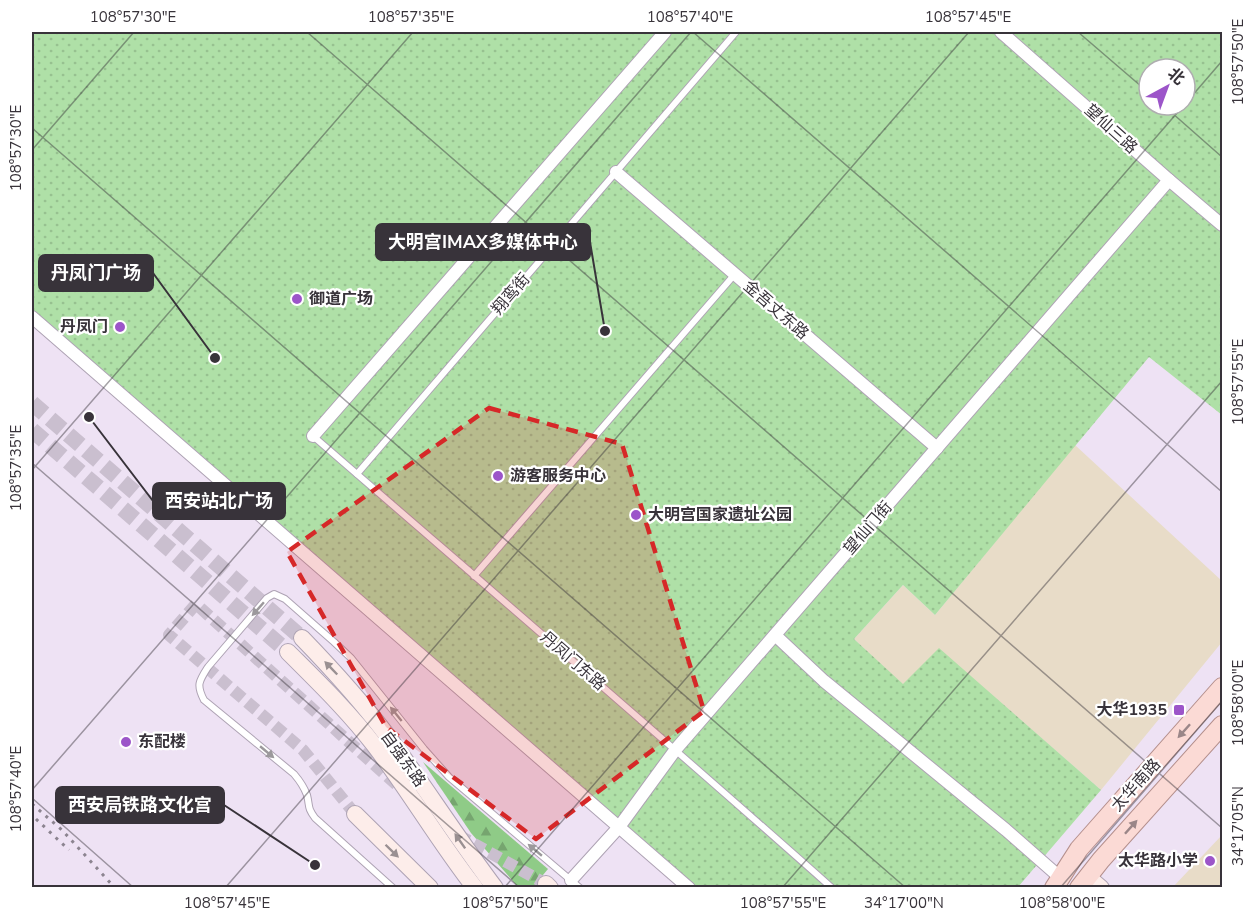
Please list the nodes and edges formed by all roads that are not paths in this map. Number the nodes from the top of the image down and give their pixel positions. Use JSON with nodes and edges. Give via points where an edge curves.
{"nodes":[{"id":1,"x":665,"y":32,"type":"edge"},
{"id":2,"x":736,"y":32,"type":"edge"},
{"id":3,"x":1001,"y":32,"type":"edge"},
{"id":4,"x":616,"y":172,"type":"junction"},
{"id":5,"x":1170,"y":180,"type":"junction"},
{"id":6,"x":1222,"y":225,"type":"edge"},
{"id":7,"x":735,"y":274,"type":"junction"},
{"id":8,"x":32,"y":317,"type":"edge"},
{"id":9,"x":313,"y":436,"type":"joint"},
{"id":10,"x":937,"y":448,"type":"junction"},
{"id":11,"x":357,"y":474,"type":"junction"},
{"id":12,"x":474,"y":576,"type":"junction"},
{"id":13,"x":775,"y":635,"type":"junction"},
{"id":14,"x":302,"y":638,"type":"tunnel mouth"},
{"id":15,"x":288,"y":652,"type":"tunnel mouth"},
{"id":16,"x":1222,"y":687,"type":"edge"},
{"id":17,"x":1222,"y":725,"type":"edge"},
{"id":18,"x":676,"y":749,"type":"junction"},
{"id":19,"x":355,"y":814,"type":"tunnel mouth"},
{"id":20,"x":619,"y":827,"type":"junction"},
{"id":21,"x":1054,"y":880,"type":"edge"},
{"id":22,"x":576,"y":884,"type":"edge"},
{"id":23,"x":1089,"y":884,"type":"edge"},
{"id":24,"x":393,"y":888,"type":"edge"},
{"id":25,"x":430,"y":888,"type":"edge"},
{"id":26,"x":475,"y":888,"type":"edge"},
{"id":27,"x":495,"y":888,"type":"edge"},
{"id":28,"x":689,"y":888,"type":"edge"},
{"id":29,"x":832,"y":888,"type":"edge"},
{"id":30,"x":1039,"y":888,"type":"edge"}],
"edges":[{"from":1,"to":9,"type":"street"},
{"from":2,"to":4,"type":"lane","name":"翔鸾街"},
{"from":3,"to":5,"type":"street","name":"望仙三路"},
{"from":4,"to":7,"type":"street","name":"金吾丈东路"},
{"from":4,"to":11,"type":"lane","name":"翔鸾街"},
{"from":5,"to":6,"type":"street","name":"望仙三路"},
{"from":5,"to":10,"type":"street","name":"望仙门街"},
{"from":7,"to":10,"type":"street","name":"金吾丈东路"},
{"from":7,"to":12,"type":"lane"},
{"from":8,"to":20,"type":"street"},
{"from":9,"to":11,"type":"lane","name":"丹凤门东路"},
{"from":10,"to":13,"type":"street","name":"望仙门街"},
{"from":11,"to":12,"type":"lane","name":"丹凤门东路"},
{"from":12,"to":18,"type":"lane","name":"丹凤门东路"},
{"from":13,"to":18,"type":"street","name":"望仙门街"},
{"from":13,"to":21,"type":"street","via":[[824,681],[1006,830]]},
{"from":27,"to":14,"type":"main road","name":"自强东路","one_way":true,"via":[[388,737]]},
{"from":15,"to":26,"type":"main road","name":"自强东路","via":[[375,746]]},
{"from":16,"to":21,"type":"main road","name":"太华南路","one_way":true},
{"from":23,"to":17,"type":"main road","name":"太华南路","one_way":true,"via":[[1101,860]]},
{"from":18,"to":20,"type":"street","name":"望仙门街"},
{"from":18,"to":29,"type":"lane","name":"丹凤门东路"},
{"from":19,"to":25,"type":"main road","one_way":true},
{"from":20,"to":22,"type":"street","name":"望仙门街"},
{"from":20,"to":28,"type":"street"},
{"from":21,"to":30,"type":"main road","name":"太华南路"},
{"from":22,"to":24,"type":"lane","one_way":true,"via":[[449,777],[351,658],[285,599],[274,594],[208,667],[200,679],[199,690],[204,700],[294,774],[315,818]]}]}
